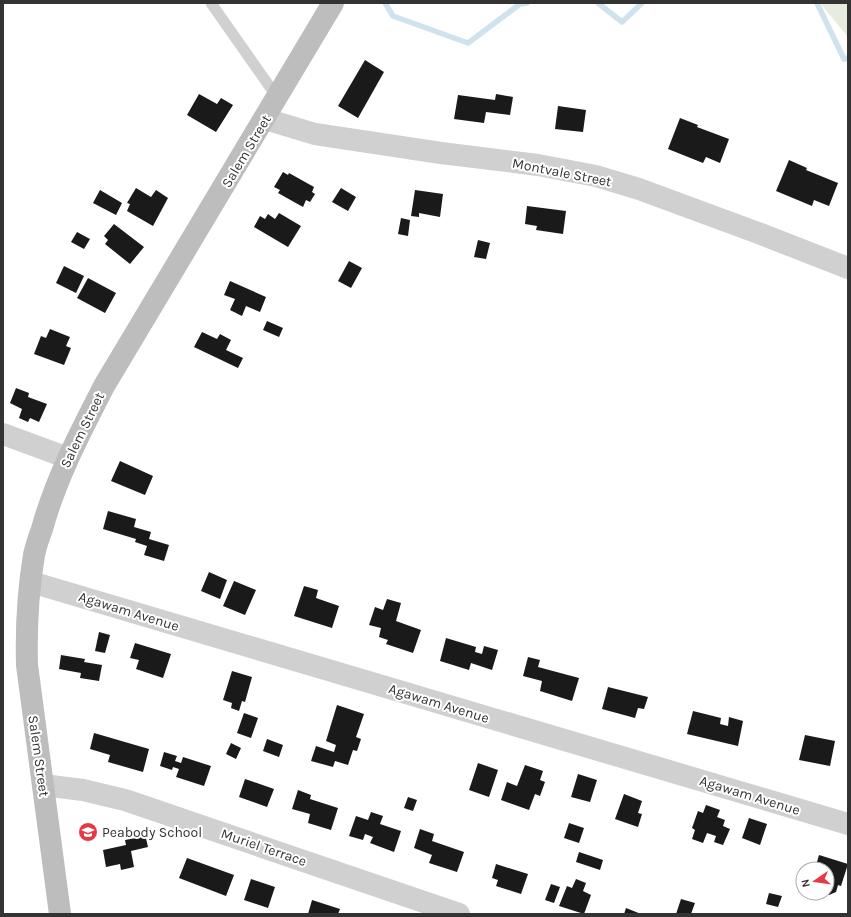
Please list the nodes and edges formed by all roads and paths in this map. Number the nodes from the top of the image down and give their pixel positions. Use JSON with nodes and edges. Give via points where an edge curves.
{"nodes":[{"id":1,"x":211,"y":3,"type":"edge"},
{"id":2,"x":333,"y":3,"type":"edge"},
{"id":3,"x":277,"y":97,"type":"junction"},
{"id":4,"x":265,"y":119,"type":"junction"},
{"id":5,"x":848,"y":268,"type":"edge"},
{"id":6,"x":3,"y":434,"type":"edge"},
{"id":7,"x":68,"y":458,"type":"junction"},
{"id":8,"x":30,"y":582,"type":"junction"},
{"id":9,"x":43,"y":785,"type":"junction"},
{"id":10,"x":848,"y":824,"type":"edge"},
{"id":11,"x":60,"y":914,"type":"edge"},
{"id":12,"x":459,"y":914,"type":"edge"}],
"edges":[{"from":1,"to":3,"type":"lane"},
{"from":2,"to":3,"type":"main road","name":"Salem Street"},
{"from":3,"to":4,"type":"main road","name":"Salem Street"},
{"from":4,"to":5,"type":"street","name":"Montvale Street","via":[[315,134],[538,165],[596,176],[639,189]]},
{"from":4,"to":7,"type":"main road","name":"Salem Street","via":[[104,386]]},
{"from":6,"to":7,"type":"street"},
{"from":7,"to":8,"type":"main road","name":"Salem Street","via":[[47,510],[34,554]]},
{"from":8,"to":9,"type":"main road","name":"Salem Street","via":[[26,630],[27,664]]},
{"from":8,"to":10,"type":"street","name":"Agawam Avenue"},
{"from":9,"to":11,"type":"main road","name":"Salem Street"},
{"from":9,"to":12,"type":"street","name":"Muriel Terrace","via":[[83,790],[125,800]]}]}
